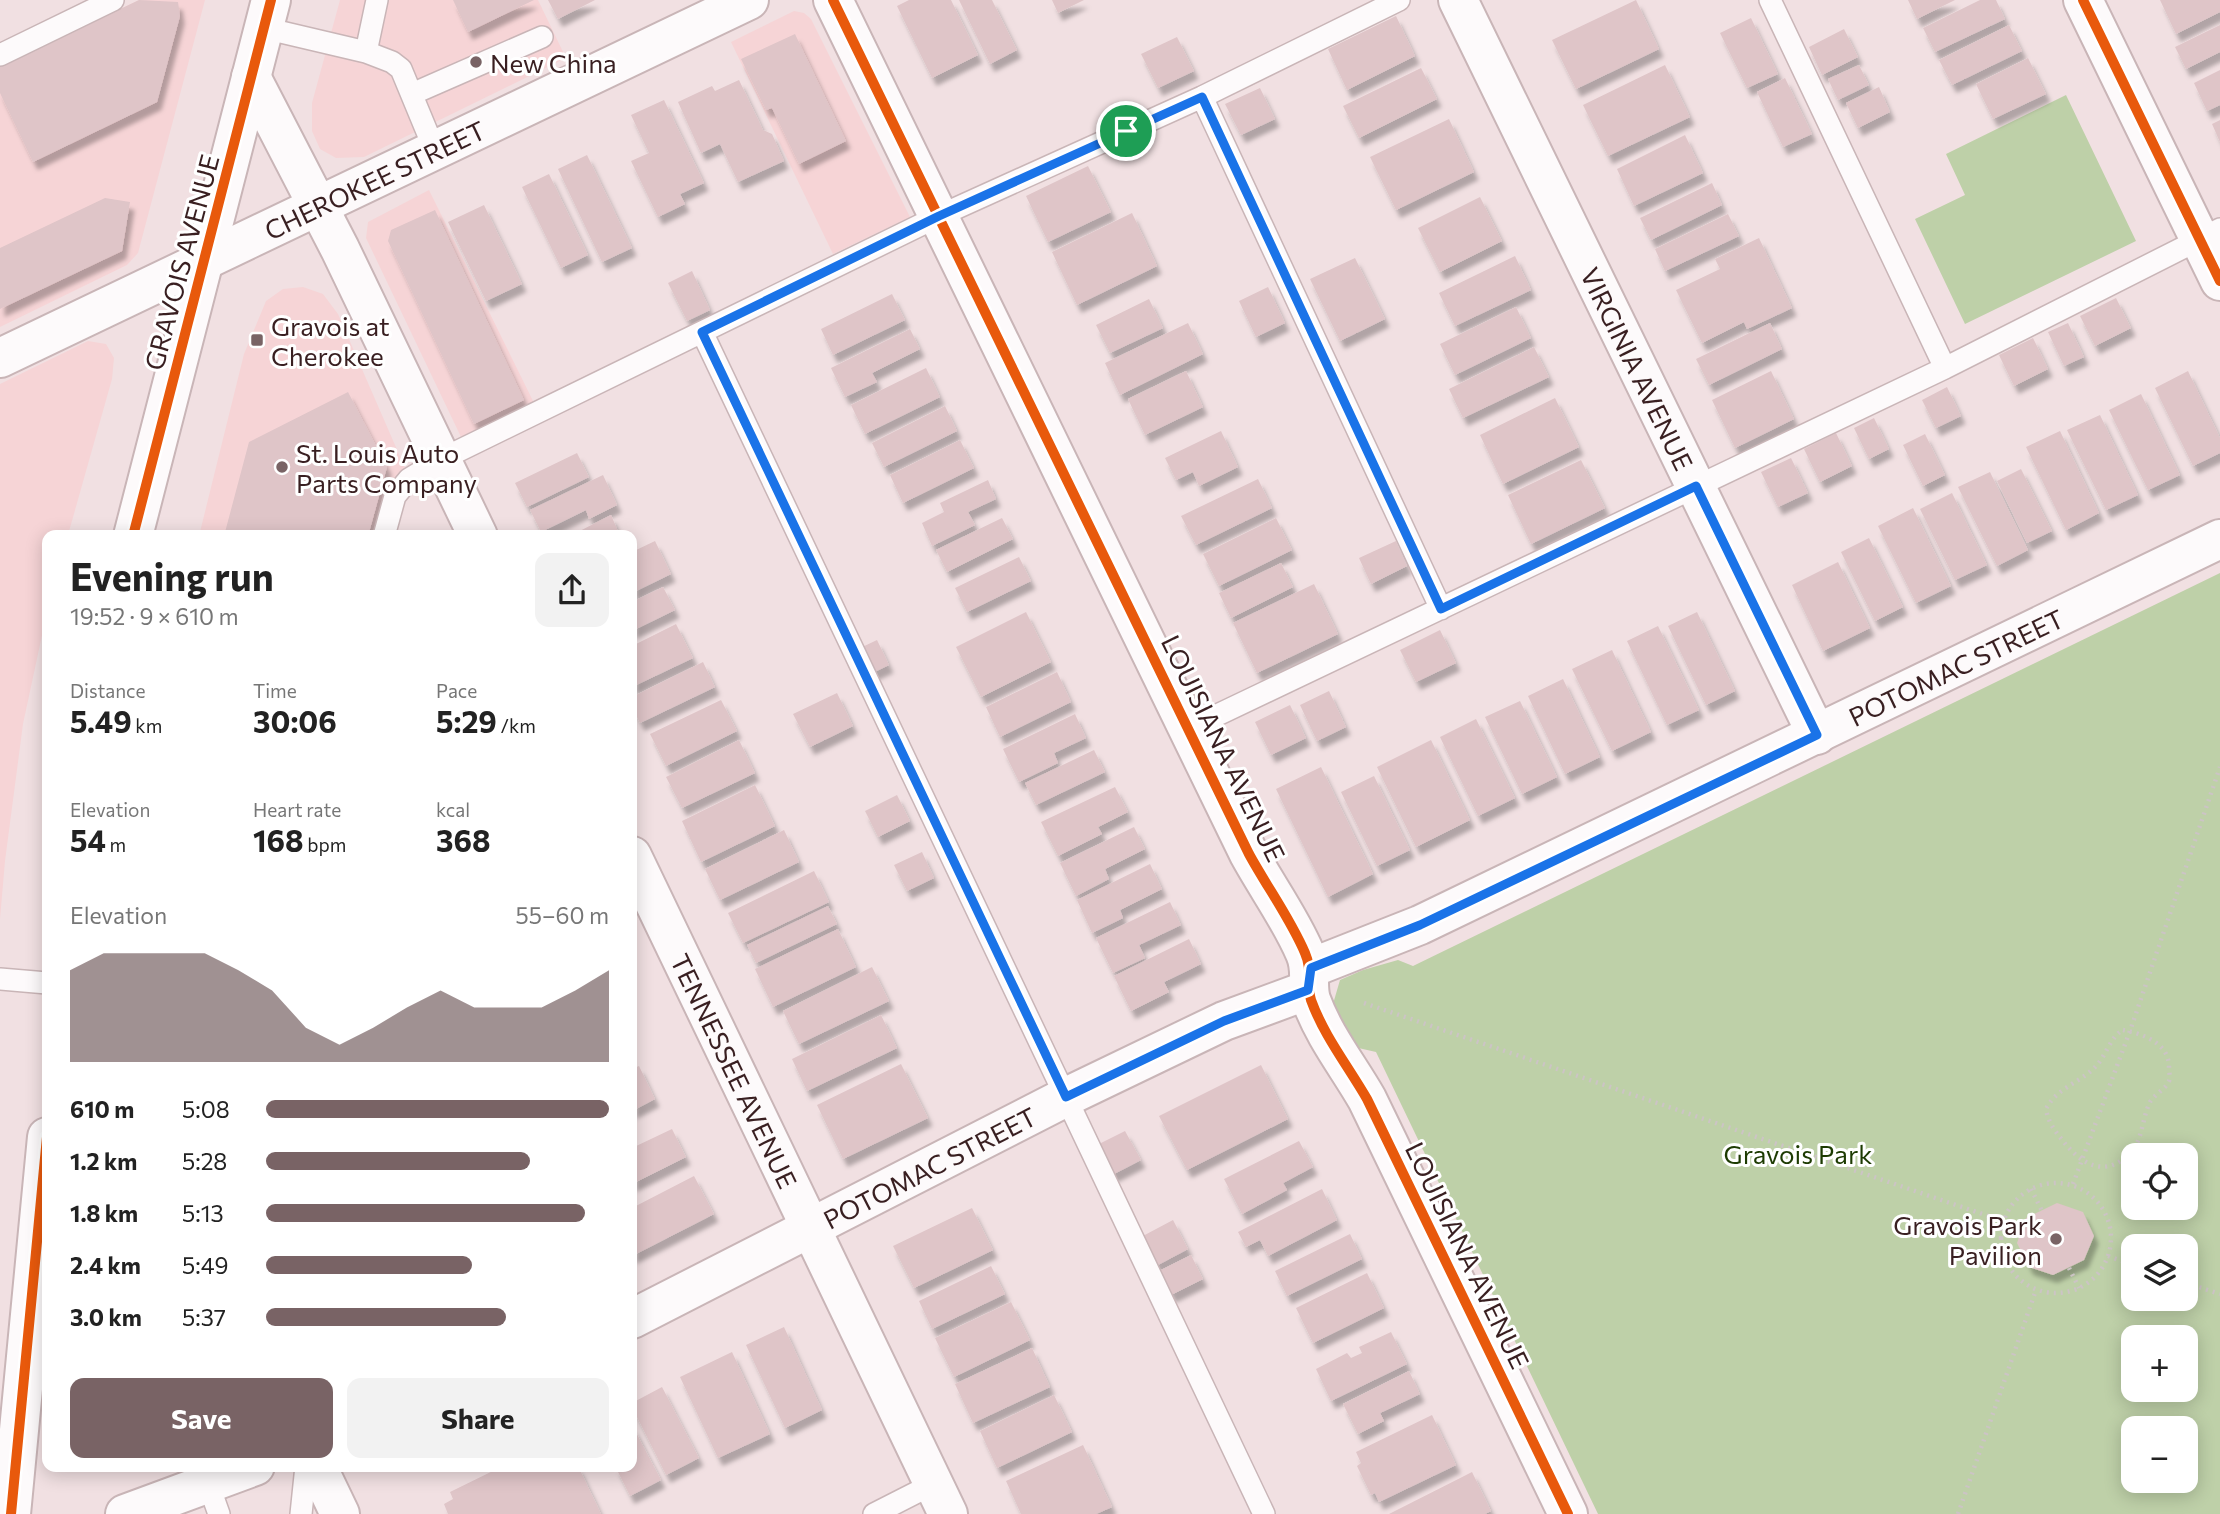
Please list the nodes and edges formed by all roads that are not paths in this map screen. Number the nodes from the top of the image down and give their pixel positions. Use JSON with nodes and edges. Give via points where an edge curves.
{"nodes":[{"id":1,"x":113,"y":0,"type":"edge"},
{"id":2,"x":377,"y":0,"type":"edge"},
{"id":3,"x":749,"y":0,"type":"edge"},
{"id":4,"x":834,"y":0,"type":"edge"},
{"id":5,"x":1399,"y":0,"type":"edge"},
{"id":6,"x":1458,"y":0,"type":"edge"},
{"id":7,"x":1770,"y":0,"type":"edge"},
{"id":8,"x":2083,"y":0,"type":"edge"},
{"id":9,"x":267,"y":14,"type":"edge"},
{"id":10,"x":542,"y":37,"type":"dead end"},
{"id":11,"x":366,"y":52,"type":"junction"},
{"id":12,"x":0,"y":55,"type":"edge"},
{"id":13,"x":251,"y":77,"type":"junction"},
{"id":14,"x":412,"y":94,"type":"junction"},
{"id":15,"x":1202,"y":97,"type":"junction"},
{"id":16,"x":435,"y":151,"type":"junction"},
{"id":17,"x":318,"y":206,"type":"junction"},
{"id":18,"x":939,"y":216,"type":"junction"},
{"id":19,"x":2210,"y":234,"type":"edge"},
{"id":20,"x":205,"y":261,"type":"junction"},
{"id":21,"x":2220,"y":281,"type":"edge"},
{"id":22,"x":702,"y":332,"type":"junction"},
{"id":23,"x":0,"y":358,"type":"edge"},
{"id":24,"x":1945,"y":368,"type":"junction"},
{"id":25,"x":442,"y":459,"type":"junction"},
{"id":26,"x":1696,"y":486,"type":"junction"},
{"id":27,"x":135,"y":530,"type":"edge"},
{"id":28,"x":386,"y":530,"type":"edge"},
{"id":29,"x":475,"y":530,"type":"edge"},
{"id":30,"x":2220,"y":539,"type":"edge"},
{"id":31,"x":1441,"y":609,"type":"junction"},
{"id":32,"x":1188,"y":729,"type":"junction"},
{"id":33,"x":1817,"y":735,"type":"junction"},
{"id":34,"x":637,"y":866,"type":"edge"},
{"id":35,"x":0,"y":979,"type":"edge"},
{"id":36,"x":1310,"y":979,"type":"junction"},
{"id":37,"x":42,"y":983,"type":"edge"},
{"id":38,"x":1066,"y":1097,"type":"junction"},
{"id":39,"x":42,"y":1189,"type":"edge"},
{"id":40,"x":811,"y":1229,"type":"junction"},
{"id":41,"x":637,"y":1316,"type":"edge"},
{"id":42,"x":248,"y":1472,"type":"edge"},
{"id":43,"x":305,"y":1472,"type":"edge"},
{"id":44,"x":320,"y":1472,"type":"edge"},
{"id":45,"x":214,"y":1499,"type":"edge"},
{"id":46,"x":941,"y":1499,"type":"edge"},
{"id":47,"x":11,"y":1514,"type":"edge"},
{"id":48,"x":125,"y":1514,"type":"edge"},
{"id":49,"x":301,"y":1514,"type":"edge"},
{"id":50,"x":340,"y":1514,"type":"edge"},
{"id":51,"x":874,"y":1514,"type":"edge"},
{"id":52,"x":1264,"y":1514,"type":"edge"},
{"id":53,"x":1568,"y":1514,"type":"edge"}],
"edges":[{"from":1,"to":12,"type":"lane"},
{"from":2,"to":11,"type":"lane"},
{"from":3,"to":16,"type":"street","name":"CHEROKEE STREET"},
{"from":4,"to":18,"type":"street","name":"LOUISIANA AVENUE"},
{"from":5,"to":15,"type":"lane"},
{"from":6,"to":26,"type":"street","name":"VIRGINIA AVENUE"},
{"from":7,"to":24,"type":"lane"},
{"from":8,"to":19,"type":"street"},
{"from":9,"to":11,"type":"lane"},
{"from":9,"to":13,"type":"street","name":"GRAVOIS AVENUE"},
{"from":10,"to":14,"type":"lane"},
{"from":11,"to":14,"type":"lane","via":[[401,69]]},
{"from":13,"to":17,"type":"street"},
{"from":13,"to":20,"type":"street","name":"GRAVOIS AVENUE"},
{"from":14,"to":16,"type":"lane"},
{"from":15,"to":18,"type":"lane"},
{"from":15,"to":31,"type":"lane"},
{"from":16,"to":17,"type":"street","name":"CHEROKEE STREET"},
{"from":17,"to":20,"type":"street","name":"CHEROKEE STREET"},
{"from":17,"to":25,"type":"street"},
{"from":18,"to":22,"type":"lane"},
{"from":18,"to":32,"type":"street","name":"LOUISIANA AVENUE"},
{"from":19,"to":21,"type":"street"},
{"from":19,"to":24,"type":"lane"},
{"from":20,"to":23,"type":"street","name":"CHEROKEE STREET"},
{"from":20,"to":27,"type":"street","name":"GRAVOIS AVENUE"},
{"from":22,"to":25,"type":"lane"},
{"from":22,"to":38,"type":"lane"},
{"from":24,"to":26,"type":"lane"},
{"from":25,"to":28,"type":"lane","via":[[409,479],[395,496]]},
{"from":25,"to":29,"type":"street"},
{"from":26,"to":31,"type":"lane"},
{"from":26,"to":33,"type":"street","name":"VIRGINIA AVENUE"},
{"from":30,"to":33,"type":"street","name":"POTOMAC STREET"},
{"from":31,"to":32,"type":"lane"},
{"from":32,"to":36,"type":"street","name":"LOUISIANA AVENUE","via":[[1249,854],[1284,911]]},
{"from":33,"to":36,"type":"street","name":"POTOMAC STREET"},
{"from":34,"to":40,"type":"street","name":"TENNESSEE AVENUE"},
{"from":35,"to":37,"type":"lane"},
{"from":36,"to":38,"type":"street","name":"POTOMAC STREET"},
{"from":36,"to":53,"type":"street","name":"LOUISIANA AVENUE","via":[[1327,1035],[1367,1099]]},
{"from":38,"to":40,"type":"street","name":"POTOMAC STREET"},
{"from":38,"to":52,"type":"lane"},
{"from":39,"to":47,"type":"street"},
{"from":40,"to":41,"type":"street","name":"POTOMAC STREET"},
{"from":40,"to":46,"type":"street","name":"TENNESSEE AVENUE"},
{"from":42,"to":45,"type":"street"},
{"from":43,"to":49,"type":"lane"},
{"from":44,"to":50,"type":"street"},
{"from":45,"to":48,"type":"street"},
{"from":46,"to":51,"type":"lane"}]}
